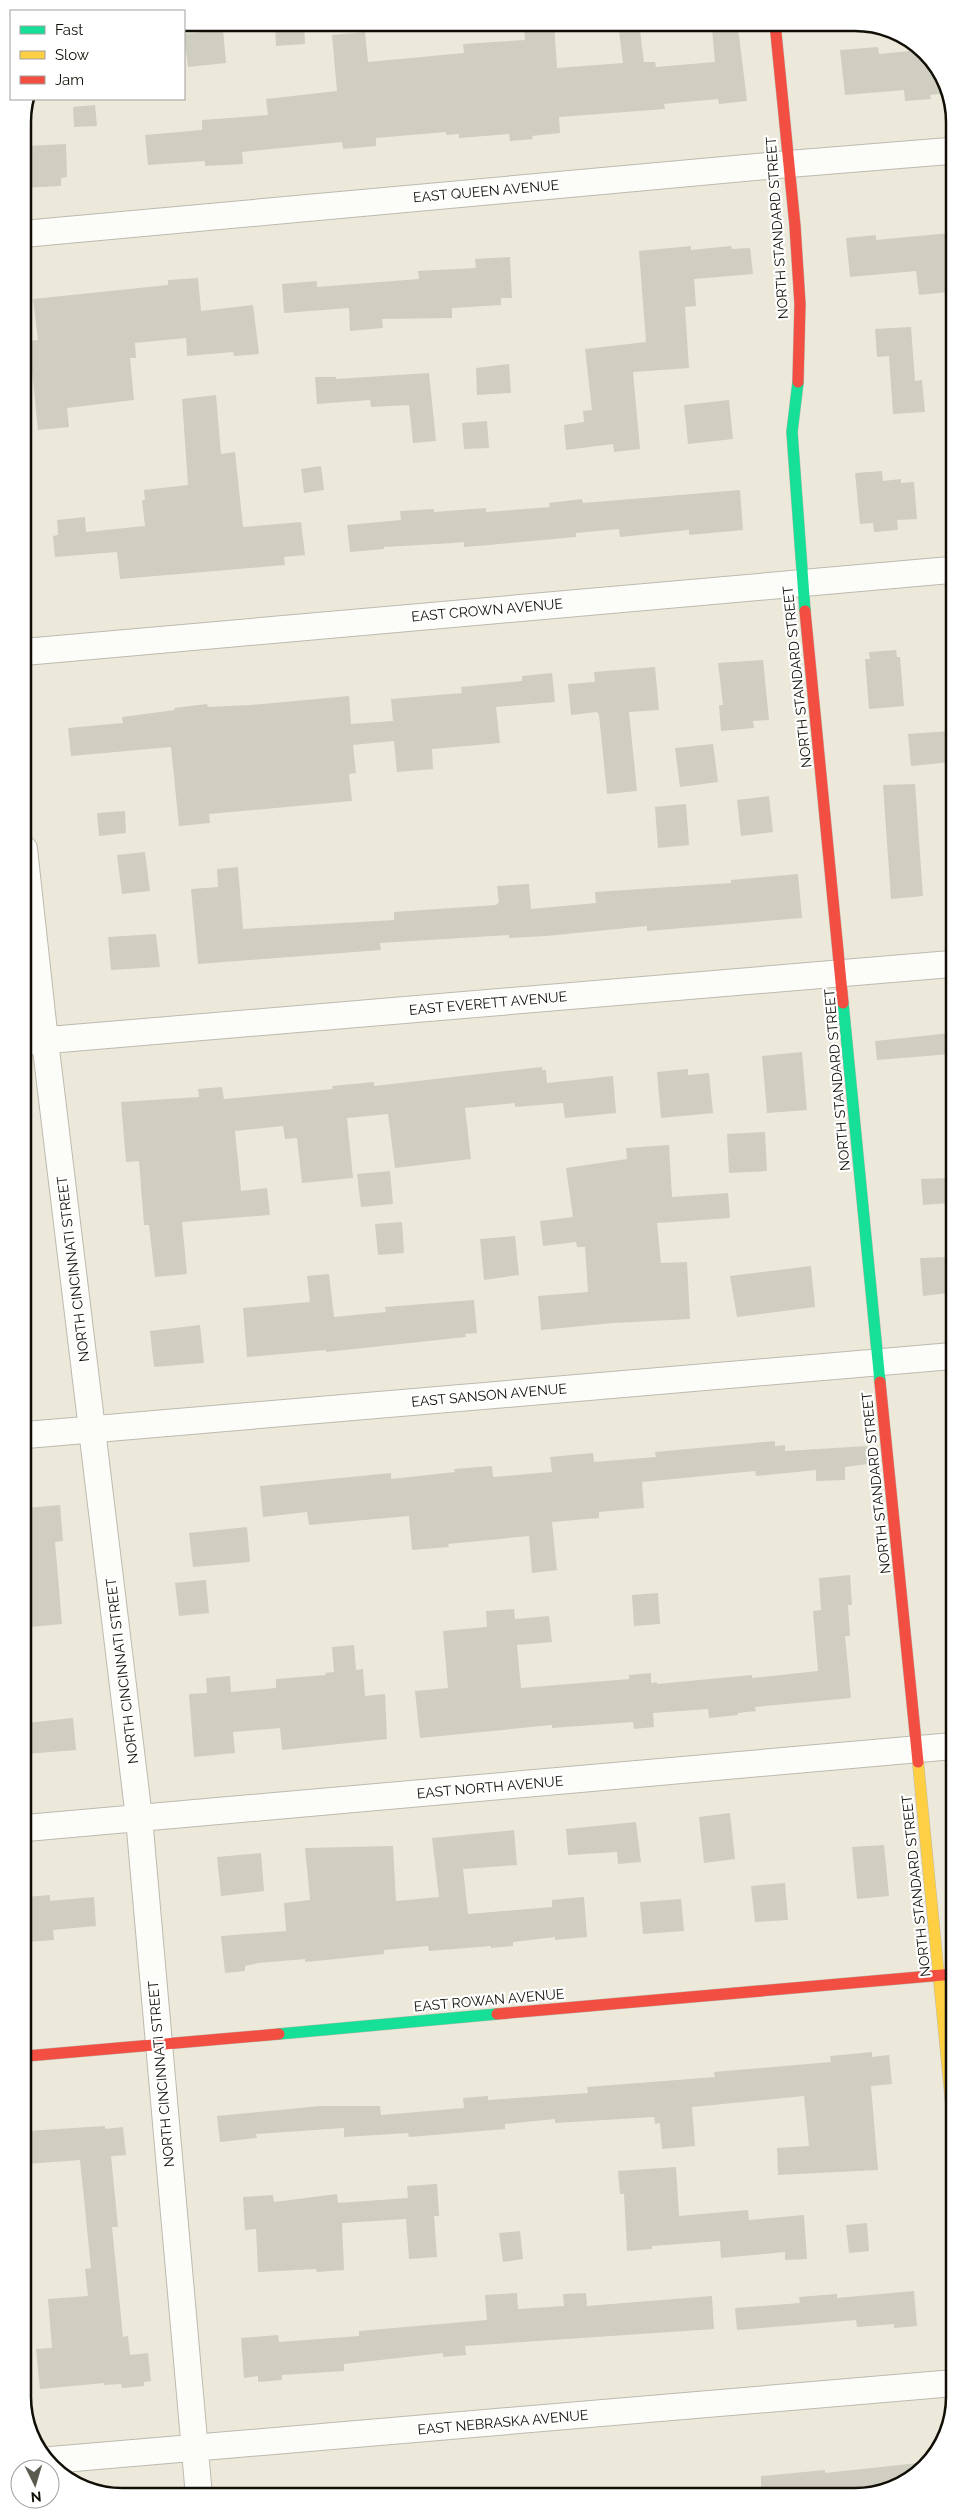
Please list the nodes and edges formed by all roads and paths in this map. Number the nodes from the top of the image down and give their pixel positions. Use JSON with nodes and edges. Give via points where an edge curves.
{"nodes":[{"id":1,"x":776,"y":31,"type":"edge"},
{"id":2,"x":946,"y":152,"type":"edge"},
{"id":3,"x":789,"y":164,"type":"junction"},
{"id":4,"x":31,"y":233,"type":"edge"},
{"id":5,"x":946,"y":570,"type":"edge"},
{"id":6,"x":802,"y":581,"type":"junction"},
{"id":7,"x":31,"y":651,"type":"edge"},
{"id":8,"x":946,"y":964,"type":"edge"},
{"id":9,"x":31,"y":972,"type":"edge"},
{"id":10,"x":842,"y":973,"type":"junction"},
{"id":11,"x":35,"y":1042,"type":"edge"},
{"id":12,"x":946,"y":1356,"type":"edge"},
{"id":13,"x":878,"y":1362,"type":"junction"},
{"id":14,"x":92,"y":1429,"type":"junction"},
{"id":15,"x":31,"y":1435,"type":"edge"},
{"id":16,"x":946,"y":1747,"type":"edge"},
{"id":17,"x":918,"y":1749,"type":"junction"},
{"id":18,"x":140,"y":1818,"type":"junction"},
{"id":19,"x":31,"y":1828,"type":"edge"},
{"id":20,"x":940,"y":1975,"type":"junction"},
{"id":21,"x":946,"y":1975,"type":"edge"},
{"id":22,"x":946,"y":2043,"type":"edge"},
{"id":23,"x":158,"y":2044,"type":"junction"},
{"id":24,"x":31,"y":2056,"type":"edge"},
{"id":25,"x":946,"y":2385,"type":"edge"},
{"id":26,"x":195,"y":2448,"type":"junction"},
{"id":27,"x":60,"y":2459,"type":"edge"},
{"id":28,"x":198,"y":2488,"type":"edge"}],
"edges":[{"from":1,"to":3,"type":"street","name":"NORTH STANDARD STREET"},
{"from":2,"to":3,"type":"street","name":"EAST QUEEN AVENUE"},
{"from":3,"to":4,"type":"street","name":"EAST QUEEN AVENUE"},
{"from":3,"to":6,"type":"street","name":"NORTH STANDARD STREET","via":[[800,304],[798,378],[792,432]]},
{"from":5,"to":6,"type":"street","name":"EAST CROWN AVENUE"},
{"from":6,"to":7,"type":"street","name":"EAST CROWN AVENUE"},
{"from":6,"to":10,"type":"street","name":"NORTH STANDARD STREET"},
{"from":8,"to":10,"type":"street","name":"EAST EVERETT AVENUE"},
{"from":9,"to":11,"type":"street","name":"NORTH CINCINNATI STREET"},
{"from":10,"to":11,"type":"street","name":"EAST EVERETT AVENUE"},
{"from":10,"to":13,"type":"street","name":"NORTH STANDARD STREET"},
{"from":11,"to":14,"type":"street","name":"NORTH CINCINNATI STREET"},
{"from":12,"to":13,"type":"street","name":"EAST SANSON AVENUE"},
{"from":13,"to":14,"type":"street","name":"EAST SANSON AVENUE"},
{"from":13,"to":17,"type":"street","name":"NORTH STANDARD STREET"},
{"from":14,"to":15,"type":"street","name":"EAST SANSON AVENUE"},
{"from":14,"to":18,"type":"street","name":"NORTH CINCINNATI STREET"},
{"from":16,"to":17,"type":"street","name":"EAST NORTH AVENUE"},
{"from":17,"to":18,"type":"street","name":"EAST NORTH AVENUE"},
{"from":17,"to":20,"type":"street","name":"NORTH STANDARD STREET"},
{"from":18,"to":19,"type":"street","name":"EAST NORTH AVENUE"},
{"from":18,"to":23,"type":"street","name":"NORTH CINCINNATI STREET"},
{"from":20,"to":21,"type":"street","name":"EAST ROWAN AVENUE"},
{"from":20,"to":22,"type":"street","name":"NORTH STANDARD STREET"},
{"from":20,"to":23,"type":"street","name":"EAST ROWAN AVENUE"},
{"from":23,"to":24,"type":"street","name":"EAST ROWAN AVENUE"},
{"from":23,"to":26,"type":"street","name":"NORTH CINCINNATI STREET"},
{"from":25,"to":26,"type":"street","name":"EAST NEBRASKA AVENUE"},
{"from":26,"to":27,"type":"street","name":"EAST NEBRASKA AVENUE"},
{"from":26,"to":28,"type":"street","name":"NORTH CINCINNATI STREET"}]}
